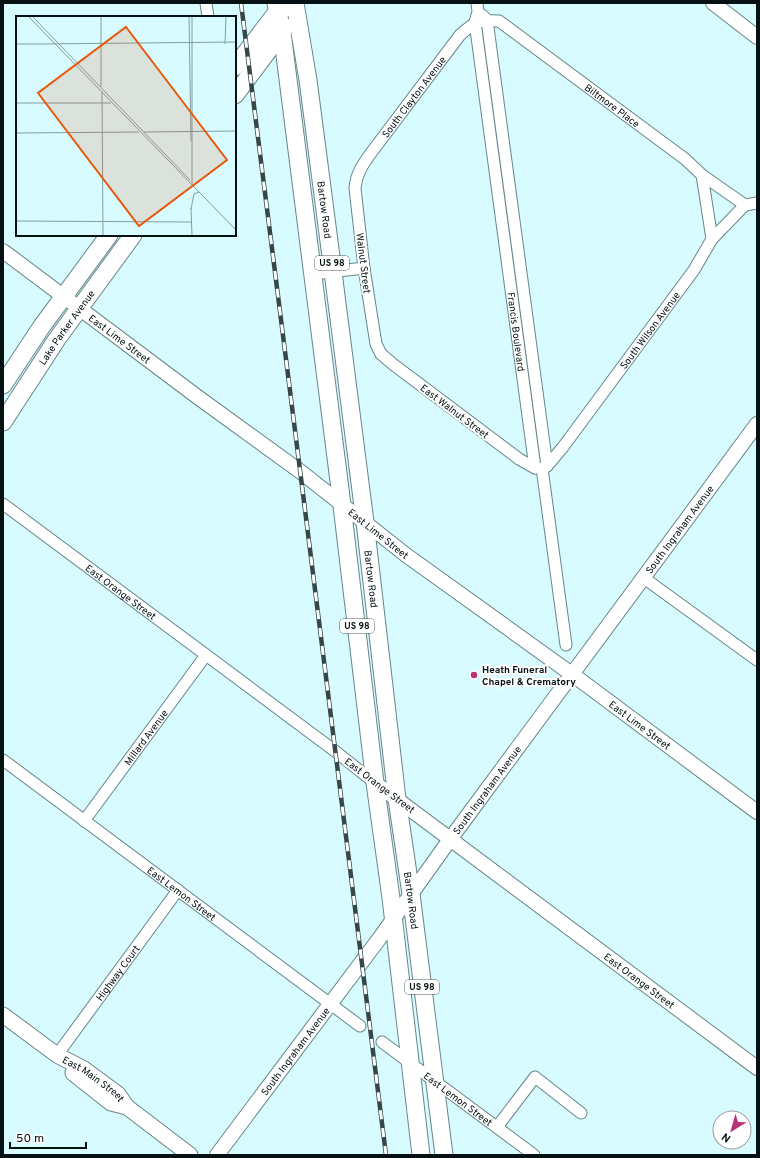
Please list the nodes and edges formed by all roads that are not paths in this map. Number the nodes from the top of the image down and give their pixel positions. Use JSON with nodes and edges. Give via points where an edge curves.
{"nodes":[{"id":1,"x":206,"y":3,"type":"edge"},
{"id":2,"x":295,"y":3,"type":"edge"},
{"id":3,"x":713,"y":3,"type":"edge"},
{"id":4,"x":277,"y":8,"type":"edge"},
{"id":5,"x":477,"y":12,"type":"edge"},
{"id":6,"x":208,"y":16,"type":"edge"},
{"id":7,"x":487,"y":20,"type":"junction"},
{"id":8,"x":282,"y":32,"type":"junction"},
{"id":9,"x":757,"y":37,"type":"edge"},
{"id":10,"x":236,"y":65,"type":"edge"},
{"id":11,"x":236,"y":94,"type":"edge"},
{"id":12,"x":507,"y":169,"type":"junction"},
{"id":13,"x":495,"y":170,"type":"junction"},
{"id":14,"x":702,"y":175,"type":"junction"},
{"id":15,"x":357,"y":176,"type":"joint"},
{"id":16,"x":757,"y":203,"type":"edge"},
{"id":17,"x":746,"y":204,"type":"junction"},
{"id":18,"x":108,"y":236,"type":"edge"},
{"id":19,"x":132,"y":236,"type":"edge"},
{"id":20,"x":712,"y":239,"type":"junction"},
{"id":21,"x":3,"y":251,"type":"edge"},
{"id":22,"x":364,"y":268,"type":"junction"},
{"id":23,"x":333,"y":272,"type":"junction"},
{"id":24,"x":313,"y":274,"type":"junction"},
{"id":25,"x":64,"y":296,"type":"junction"},
{"id":26,"x":80,"y":308,"type":"junction"},
{"id":27,"x":527,"y":316,"type":"junction"},
{"id":28,"x":515,"y":318,"type":"junction"},
{"id":29,"x":378,"y":349,"type":"joint"},
{"id":30,"x":3,"y":385,"type":"edge"},
{"id":31,"x":3,"y":422,"type":"edge"},
{"id":32,"x":757,"y":424,"type":"edge"},
{"id":33,"x":542,"y":468,"type":"junction"},
{"id":34,"x":3,"y":504,"type":"edge"},
{"id":35,"x":342,"y":504,"type":"junction"},
{"id":36,"x":365,"y":522,"type":"junction"},
{"id":37,"x":644,"y":578,"type":"junction"},
{"id":38,"x":566,"y":645,"type":"dead end"},
{"id":39,"x":206,"y":655,"type":"junction"},
{"id":40,"x":757,"y":660,"type":"edge"},
{"id":41,"x":572,"y":674,"type":"junction"},
{"id":42,"x":3,"y":760,"type":"edge"},
{"id":43,"x":376,"y":783,"type":"junction"},
{"id":44,"x":397,"y":799,"type":"junction"},
{"id":45,"x":757,"y":812,"type":"edge"},
{"id":46,"x":84,"y":821,"type":"junction"},
{"id":47,"x":451,"y":838,"type":"junction"},
{"id":48,"x":178,"y":890,"type":"junction"},
{"id":49,"x":411,"y":894,"type":"junction"},
{"id":50,"x":394,"y":919,"type":"junction"},
{"id":51,"x":330,"y":1004,"type":"junction"},
{"id":52,"x":3,"y":1015,"type":"edge"},
{"id":53,"x":360,"y":1026,"type":"dead end"},
{"id":54,"x":382,"y":1042,"type":"dead end"},
{"id":55,"x":56,"y":1055,"type":"junction"},
{"id":56,"x":411,"y":1064,"type":"junction"},
{"id":57,"x":757,"y":1068,"type":"edge"},
{"id":58,"x":434,"y":1080,"type":"junction"},
{"id":59,"x":582,"y":1113,"type":"dead end"},
{"id":60,"x":498,"y":1127,"type":"junction"},
{"id":61,"x":190,"y":1155,"type":"edge"},
{"id":62,"x":217,"y":1155,"type":"edge"},
{"id":63,"x":421,"y":1155,"type":"edge"},
{"id":64,"x":444,"y":1155,"type":"edge"},
{"id":65,"x":534,"y":1155,"type":"edge"}],
"edges":[{"from":1,"to":6,"type":"street"},
{"from":2,"to":4,"type":"main road"},
{"from":2,"to":8,"type":"main road"},
{"from":2,"to":23,"type":"main road","name":"Bartow Road","number":"US 98","via":[[308,80]]},
{"from":3,"to":9,"type":"street"},
{"from":4,"to":8,"type":"main road","name":"Bartow Road","number":"US 98"},
{"from":4,"to":10,"type":"main road"},
{"from":5,"to":7,"type":"street","name":"Biltmore Place"},
{"from":5,"to":13,"type":"street","name":"Francis Boulevard"},
{"from":5,"to":15,"type":"street","name":"South Clayton Avenue","via":[[371,153]]},
{"from":7,"to":12,"type":"street","name":"Francis Boulevard"},
{"from":7,"to":14,"type":"street","name":"Biltmore Place","via":[[499,21],[685,159]]},
{"from":8,"to":11,"type":"main road"},
{"from":8,"to":24,"type":"main road","name":"Bartow Road","number":"US 98"},
{"from":12,"to":13,"type":"street"},
{"from":12,"to":27,"type":"street","name":"Francis Boulevard"},
{"from":13,"to":28,"type":"street","name":"Francis Boulevard"},
{"from":14,"to":17,"type":"street","name":"Biltmore Place"},
{"from":14,"to":20,"type":"street"},
{"from":15,"to":22,"type":"street","name":"Walnut Street","via":[[355,188]]},
{"from":16,"to":17,"type":"street"},
{"from":17,"to":20,"type":"street"},
{"from":18,"to":25,"type":"main road","name":"Lake Parker Avenue"},
{"from":19,"to":26,"type":"main road","name":"Lake Parker Avenue"},
{"from":20,"to":33,"type":"street","name":"South Wilson Avenue","via":[[694,270]]},
{"from":21,"to":25,"type":"street","name":"East Lime Street"},
{"from":22,"to":23,"type":"street"},
{"from":22,"to":29,"type":"street","name":"Walnut Street"},
{"from":23,"to":24,"type":"street"},
{"from":23,"to":36,"type":"main road","name":"Bartow Road","number":"US 98"},
{"from":24,"to":35,"type":"main road","name":"Bartow Road","number":"US 98"},
{"from":25,"to":26,"type":"street","name":"East Lime Street"},
{"from":25,"to":30,"type":"main road","name":"Lake Parker Avenue"},
{"from":26,"to":31,"type":"main road","name":"Lake Parker Avenue"},
{"from":26,"to":35,"type":"street","name":"East Lime Street"},
{"from":27,"to":28,"type":"street"},
{"from":27,"to":33,"type":"street","name":"Francis Boulevard"},
{"from":28,"to":33,"type":"street","name":"Francis Boulevard"},
{"from":29,"to":33,"type":"street","name":"East Walnut Street","via":[[394,365],[520,459]]},
{"from":32,"to":37,"type":"street","name":"South Ingraham Avenue"},
{"from":33,"to":38,"type":"street","name":"Francis Boulevard"},
{"from":34,"to":39,"type":"street","name":"East Orange Street"},
{"from":35,"to":36,"type":"street","name":"East Lime Street"},
{"from":35,"to":43,"type":"main road","name":"Bartow Road","number":"US 98"},
{"from":36,"to":41,"type":"street","name":"East Lime Street"},
{"from":36,"to":44,"type":"main road","name":"Bartow Road","number":"US 98"},
{"from":37,"to":40,"type":"street"},
{"from":37,"to":41,"type":"street","name":"South Ingraham Avenue"},
{"from":39,"to":43,"type":"street","name":"East Orange Street"},
{"from":39,"to":46,"type":"street","name":"Millard Avenue"},
{"from":41,"to":45,"type":"street","name":"East Lime Street"},
{"from":41,"to":47,"type":"street","name":"South Ingraham Avenue"},
{"from":42,"to":46,"type":"street","name":"East Lemon Street"},
{"from":43,"to":44,"type":"street","name":"East Orange Street"},
{"from":43,"to":50,"type":"main road","name":"Bartow Road","number":"US 98"},
{"from":44,"to":47,"type":"street","name":"East Orange Street"},
{"from":44,"to":49,"type":"main road","name":"Bartow Road","number":"US 98"},
{"from":46,"to":48,"type":"street","name":"East Lemon Street"},
{"from":47,"to":49,"type":"street","name":"South Ingraham Avenue"},
{"from":47,"to":57,"type":"street","name":"East Orange Street"},
{"from":48,"to":51,"type":"street","name":"East Lemon Street"},
{"from":48,"to":55,"type":"street","name":"Highway Court"},
{"from":49,"to":50,"type":"street","name":"South Ingraham Avenue"},
{"from":49,"to":58,"type":"main road","name":"Bartow Road","number":"US 98"},
{"from":50,"to":51,"type":"street","name":"South Ingraham Avenue"},
{"from":50,"to":56,"type":"main road","name":"Bartow Road","number":"US 98"},
{"from":51,"to":53,"type":"street","name":"East Lemon Street"},
{"from":51,"to":62,"type":"street","name":"South Ingraham Avenue"},
{"from":52,"to":55,"type":"main road","name":"East Main Street"},
{"from":54,"to":56,"type":"street","name":"East Lemon Street"},
{"from":55,"to":61,"type":"main road","name":"East Main Street","via":[[78,1078],[111,1103],[127,1107]]},
{"from":56,"to":58,"type":"street","name":"East Lemon Street"},
{"from":56,"to":63,"type":"main road","name":"Bartow Road","number":"US 98"},
{"from":58,"to":60,"type":"street","name":"East Lemon Street"},
{"from":58,"to":64,"type":"main road","name":"Bartow Road","number":"US 98"},
{"from":59,"to":60,"type":"street","via":[[535,1078]]},
{"from":60,"to":65,"type":"street","name":"East Lemon Street"}]}
